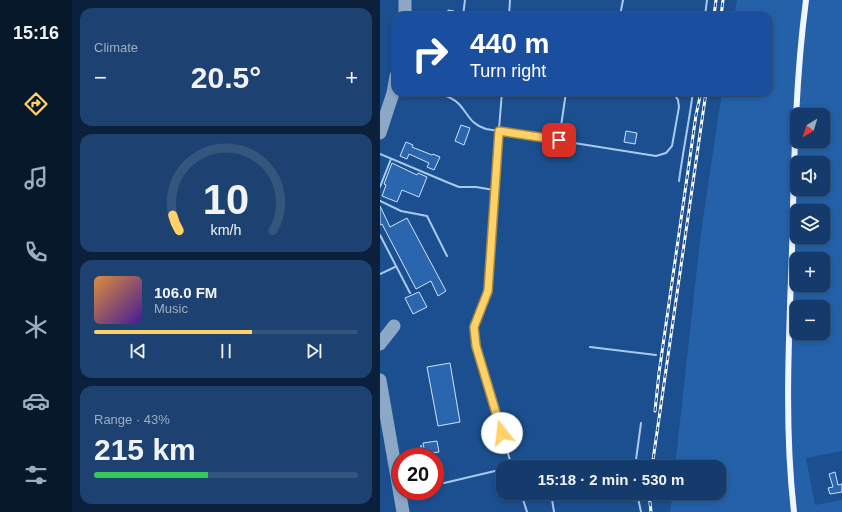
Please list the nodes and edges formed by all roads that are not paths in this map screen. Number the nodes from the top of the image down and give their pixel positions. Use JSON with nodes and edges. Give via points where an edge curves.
{"nodes":[{"id":1,"x":465,"y":0,"type":"edge"},
{"id":2,"x":510,"y":0,"type":"edge"},
{"id":3,"x":623,"y":0,"type":"edge"},
{"id":4,"x":707,"y":0,"type":"edge"},
{"id":5,"x":806,"y":0,"type":"edge"},
{"id":6,"x":464,"y":12,"type":"edge"},
{"id":7,"x":509,"y":12,"type":"edge"},
{"id":8,"x":621,"y":12,"type":"edge"},
{"id":9,"x":706,"y":12,"type":"edge"},
{"id":10,"x":446,"y":96,"type":"edge"},
{"id":11,"x":502,"y":96,"type":"edge"},
{"id":12,"x":565,"y":96,"type":"edge"},
{"id":13,"x":676,"y":96,"type":"edge"},
{"id":14,"x":692,"y":96,"type":"edge"},
{"id":15,"x":499,"y":131,"type":"junction"},
{"id":16,"x":559,"y":140,"type":"junction"},
{"id":17,"x":380,"y":154,"type":"edge"},
{"id":18,"x":392,"y":159,"type":"junction"},
{"id":19,"x":679,"y":181,"type":"dead end"},
{"id":20,"x":380,"y":187,"type":"edge"},
{"id":21,"x":494,"y":190,"type":"junction"},
{"id":22,"x":380,"y":201,"type":"edge"},
{"id":23,"x":380,"y":235,"type":"edge"},
{"id":24,"x":447,"y":256,"type":"dead end"},
{"id":25,"x":396,"y":267,"type":"junction"},
{"id":26,"x":380,"y":274,"type":"edge"},
{"id":27,"x":410,"y":293,"type":"dead end"},
{"id":28,"x":590,"y":347,"type":"dead end"},
{"id":29,"x":656,"y":355,"type":"dead end"},
{"id":30,"x":641,"y":423,"type":"dead end"},
{"id":31,"x":636,"y":459,"type":"edge"},
{"id":32,"x":510,"y":460,"type":"edge"},
{"id":33,"x":496,"y":470,"type":"edge"},
{"id":34,"x":444,"y":483,"type":"dead end"},
{"id":35,"x":523,"y":500,"type":"edge"},
{"id":36,"x":552,"y":500,"type":"edge"},
{"id":37,"x":638,"y":500,"type":"edge"},
{"id":38,"x":527,"y":512,"type":"edge"},
{"id":39,"x":554,"y":512,"type":"edge"},
{"id":40,"x":641,"y":512,"type":"edge"},
{"id":41,"x":794,"y":512,"type":"edge"}],
"edges":[{"from":1,"to":6,"type":"lane"},
{"from":2,"to":7,"type":"lane"},
{"from":3,"to":8,"type":"lane"},
{"from":4,"to":9,"type":"lane"},
{"from":5,"to":41,"type":"main road","via":[[798,70],[788,375],[788,441]]},
{"from":10,"to":15,"type":"lane","via":[[454,99],[478,126]]},
{"from":11,"to":15,"type":"lane"},
{"from":12,"to":16,"type":"lane"},
{"from":13,"to":16,"type":"lane","via":[[679,107],[672,146],[666,154],[656,156]]},
{"from":14,"to":19,"type":"lane"},
{"from":15,"to":16,"type":"lane"},
{"from":15,"to":21,"type":"lane"},
{"from":17,"to":18,"type":"lane"},
{"from":18,"to":20,"type":"lane"},
{"from":18,"to":21,"type":"lane","via":[[454,185]]},
{"from":21,"to":32,"type":"lane","via":[[488,291],[476,320],[474,335]]},
{"from":22,"to":24,"type":"lane","via":[[401,211],[427,216]]},
{"from":23,"to":25,"type":"lane"},
{"from":25,"to":26,"type":"lane"},
{"from":25,"to":27,"type":"lane"},
{"from":28,"to":29,"type":"lane"},
{"from":30,"to":31,"type":"lane"},
{"from":33,"to":34,"type":"lane"},
{"from":35,"to":38,"type":"lane"},
{"from":36,"to":39,"type":"lane"},
{"from":37,"to":40,"type":"lane"}]}
